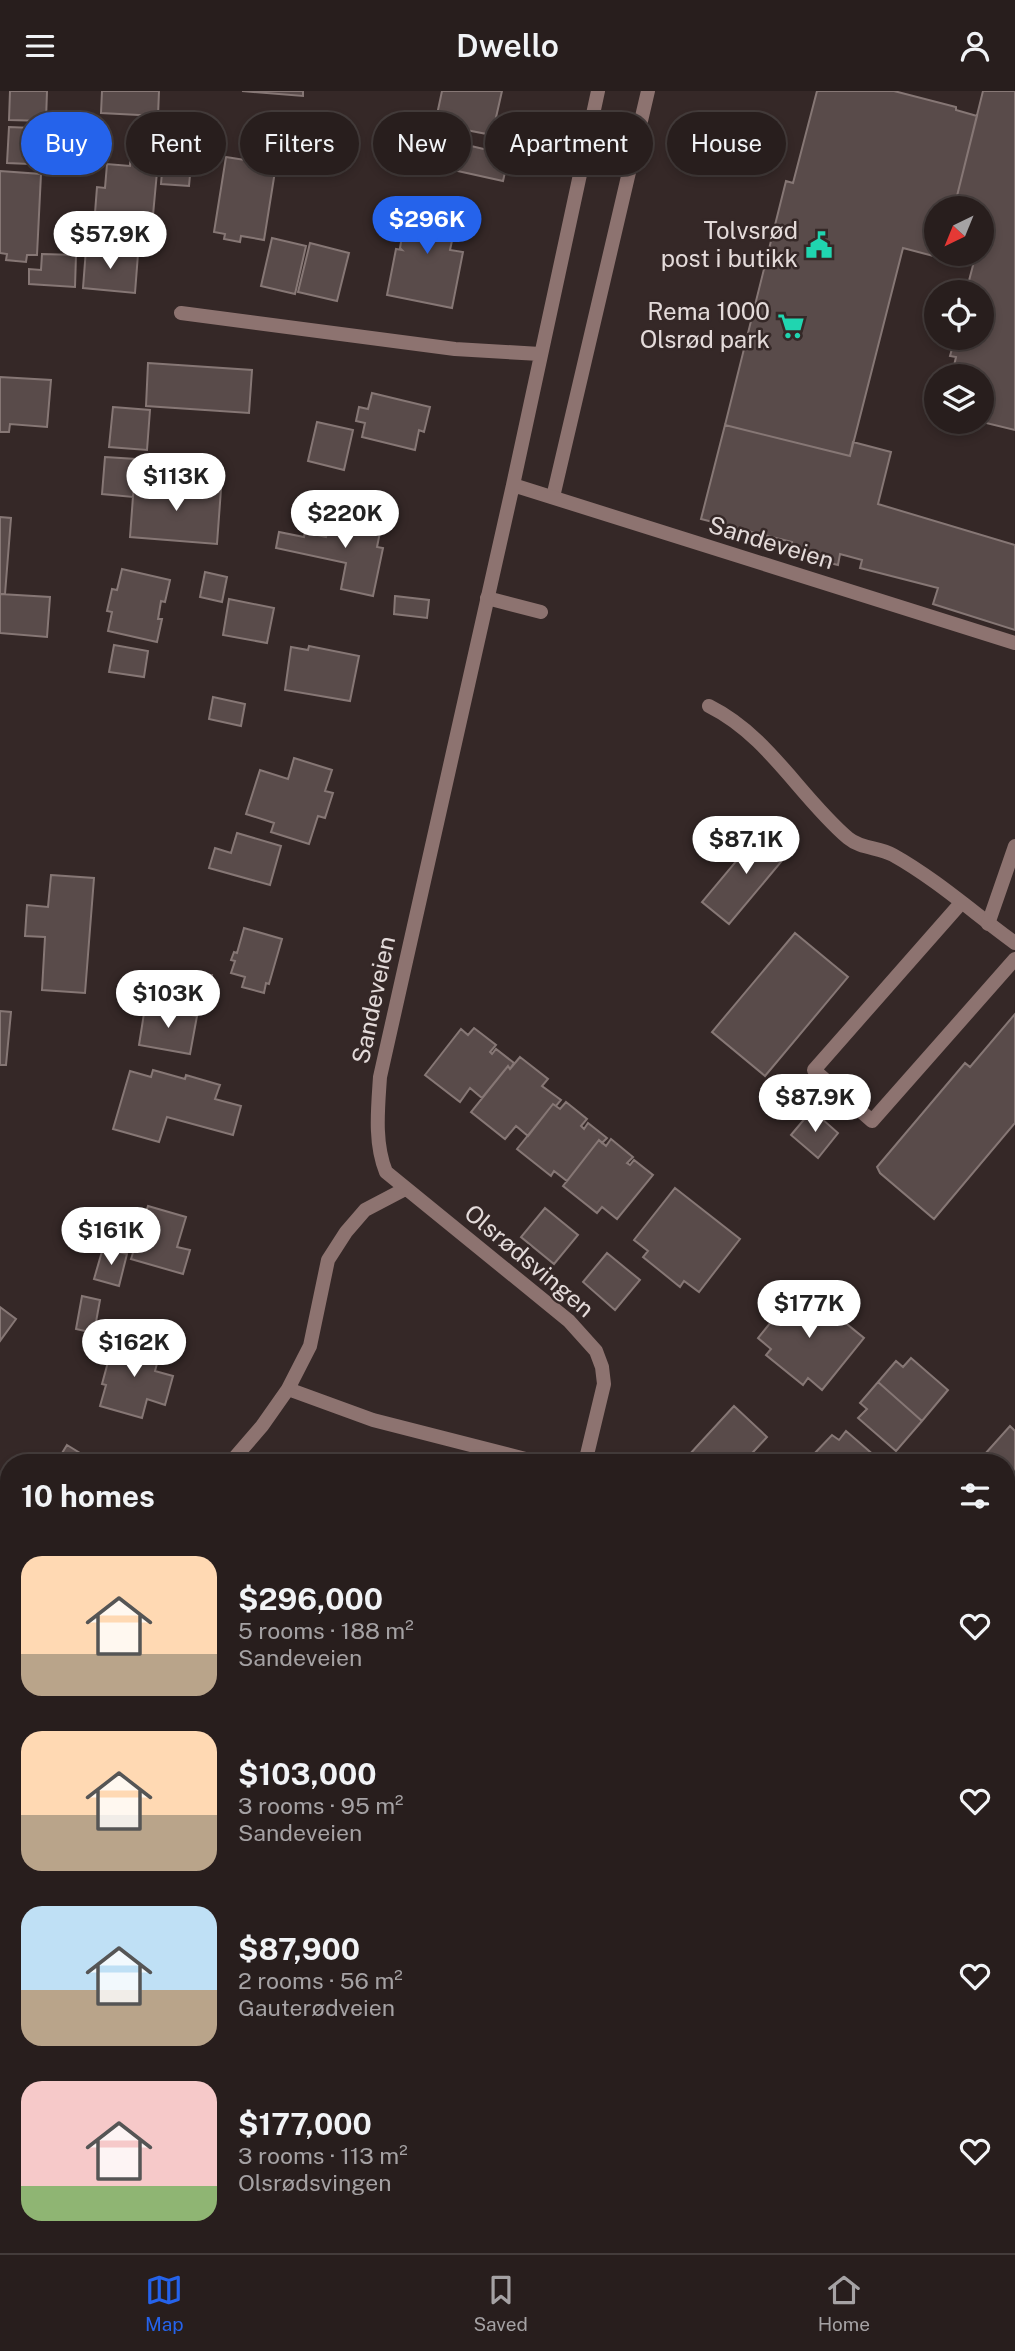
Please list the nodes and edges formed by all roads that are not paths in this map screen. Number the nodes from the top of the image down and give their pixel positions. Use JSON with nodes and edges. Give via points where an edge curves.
{"nodes":[{"id":1,"x":598,"y":91,"type":"edge"},
{"id":2,"x":648,"y":91,"type":"edge"},
{"id":3,"x":181,"y":313,"type":"dead end"},
{"id":4,"x":540,"y":354,"type":"junction"},
{"id":5,"x":513,"y":485,"type":"junction"},
{"id":6,"x":553,"y":497,"type":"junction"},
{"id":7,"x":487,"y":598,"type":"junction"},
{"id":8,"x":541,"y":612,"type":"dead end"},
{"id":9,"x":1015,"y":643,"type":"edge"},
{"id":10,"x":709,"y":706,"type":"dead end"},
{"id":11,"x":1015,"y":846,"type":"edge"},
{"id":12,"x":961,"y":903,"type":"junction"},
{"id":13,"x":989,"y":924,"type":"junction"},
{"id":14,"x":1015,"y":943,"type":"edge"},
{"id":15,"x":1015,"y":959,"type":"edge"},
{"id":16,"x":405,"y":1189,"type":"junction"},
{"id":17,"x":288,"y":1389,"type":"junction"},
{"id":18,"x":238,"y":1454,"type":"edge"},
{"id":19,"x":506,"y":1454,"type":"edge"},
{"id":20,"x":587,"y":1454,"type":"edge"}],
"edges":[{"from":1,"to":4,"type":"street","name":"Sandeveien"},
{"from":2,"to":6,"type":"street"},
{"from":3,"to":4,"type":"street","via":[[455,349]]},
{"from":4,"to":5,"type":"street","name":"Sandeveien"},
{"from":5,"to":6,"type":"street","name":"Sandeveien"},
{"from":5,"to":7,"type":"street","name":"Sandeveien"},
{"from":6,"to":9,"type":"street","name":"Sandeveien"},
{"from":7,"to":8,"type":"street"},
{"from":7,"to":16,"type":"street","name":"Sandeveien","via":[[380,1077],[381,1160],[386,1172]]},
{"from":10,"to":12,"type":"street","via":[[757,738],[851,841],[890,853]]},
{"from":11,"to":13,"type":"street"},
{"from":12,"to":13,"type":"street"},
{"from":12,"to":15,"type":"street","via":[[814,1070],[872,1121]]},
{"from":13,"to":14,"type":"street"},
{"from":16,"to":17,"type":"street","via":[[365,1210],[328,1260],[310,1346]]},
{"from":16,"to":20,"type":"street","name":"Olsrødsvingen","via":[[569,1321],[596,1351],[604,1384]]},
{"from":17,"to":18,"type":"street"},
{"from":17,"to":19,"type":"street","via":[[373,1420]]}]}
